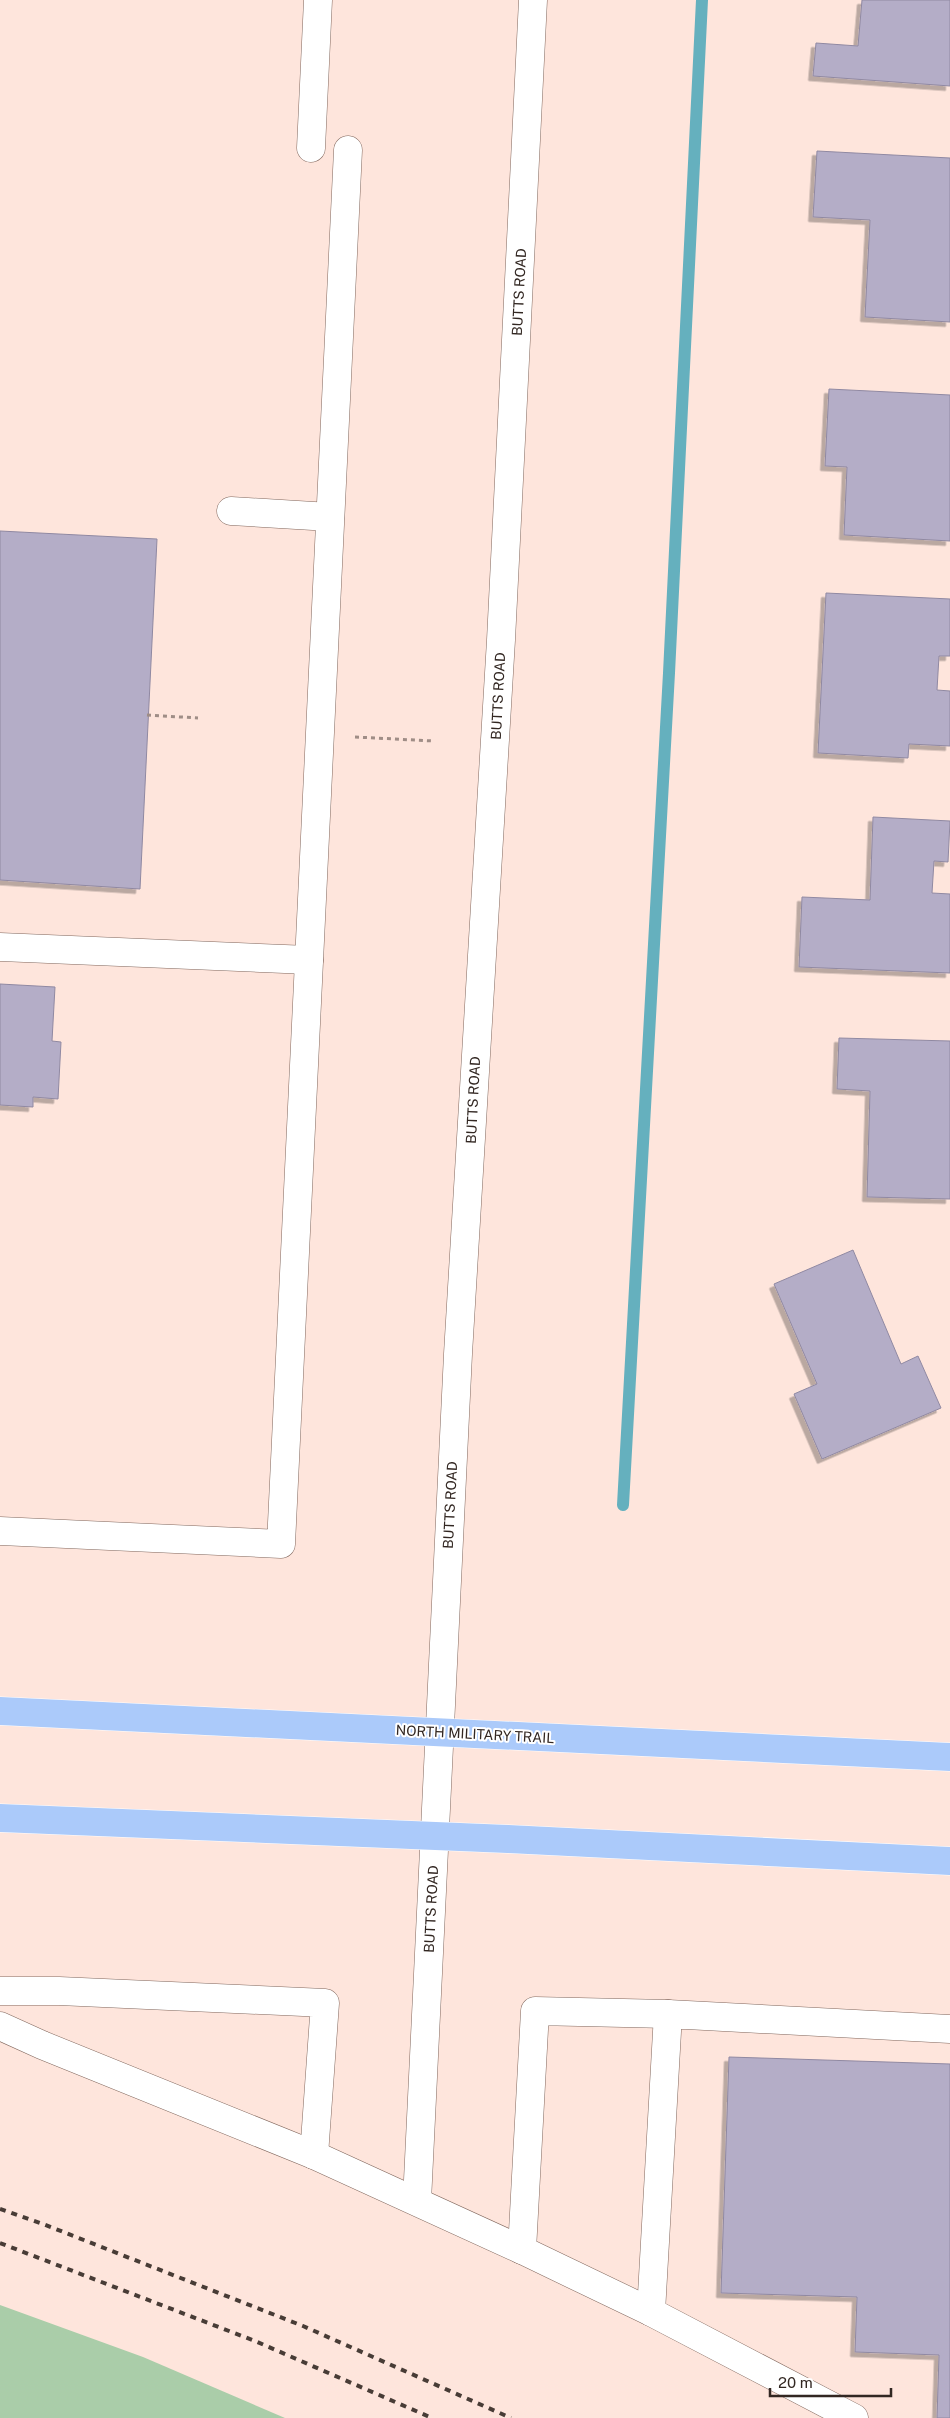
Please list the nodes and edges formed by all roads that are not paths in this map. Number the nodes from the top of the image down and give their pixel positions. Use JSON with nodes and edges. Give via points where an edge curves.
{"nodes":[{"id":1,"x":318,"y":0,"type":"edge"},
{"id":2,"x":533,"y":0,"type":"edge"},
{"id":3,"x":311,"y":148,"type":"dead end"},
{"id":4,"x":348,"y":150,"type":"dead end"},
{"id":5,"x":231,"y":511,"type":"dead end"},
{"id":6,"x":330,"y":517,"type":"junction"},
{"id":7,"x":0,"y":947,"type":"edge"},
{"id":8,"x":309,"y":960,"type":"junction"},
{"id":9,"x":0,"y":1531,"type":"edge"},
{"id":10,"x":0,"y":1711,"type":"edge"},
{"id":11,"x":439,"y":1732,"type":"junction"},
{"id":12,"x":950,"y":1757,"type":"edge"},
{"id":13,"x":0,"y":1818,"type":"edge"},
{"id":14,"x":434,"y":1835,"type":"junction"},
{"id":15,"x":950,"y":1861,"type":"edge"},
{"id":16,"x":0,"y":1991,"type":"edge"},
{"id":17,"x":668,"y":2014,"type":"junction"},
{"id":18,"x":0,"y":2026,"type":"edge"},
{"id":19,"x":950,"y":2029,"type":"edge"},
{"id":20,"x":314,"y":2155,"type":"junction"},
{"id":21,"x":417,"y":2201,"type":"junction"},
{"id":22,"x":522,"y":2250,"type":"junction"},
{"id":23,"x":651,"y":2312,"type":"junction"},
{"id":24,"x":854,"y":2418,"type":"edge"}],
"edges":[{"from":1,"to":3,"type":"street"},
{"from":2,"to":11,"type":"street","name":"BUTTS ROAD","via":[[501,640]]},
{"from":4,"to":6,"type":"street"},
{"from":5,"to":6,"type":"street"},
{"from":6,"to":8,"type":"street"},
{"from":7,"to":8,"type":"street"},
{"from":8,"to":9,"type":"street","via":[[280,1544]]},
{"from":10,"to":11,"type":"main road","name":"NORTH MILITARY TRAIL"},
{"from":11,"to":12,"type":"main road","name":"NORTH MILITARY TRAIL"},
{"from":11,"to":14,"type":"street","name":"BUTTS ROAD"},
{"from":13,"to":14,"type":"main road"},
{"from":14,"to":15,"type":"main road"},
{"from":14,"to":21,"type":"street","name":"BUTTS ROAD"},
{"from":16,"to":20,"type":"street","via":[[59,1990],[325,2003]]},
{"from":17,"to":19,"type":"street"},
{"from":17,"to":22,"type":"street","via":[[535,2011]]},
{"from":17,"to":23,"type":"street"},
{"from":18,"to":20,"type":"street"},
{"from":20,"to":21,"type":"street"},
{"from":21,"to":22,"type":"street"},
{"from":22,"to":23,"type":"street"},
{"from":23,"to":24,"type":"street"}]}
